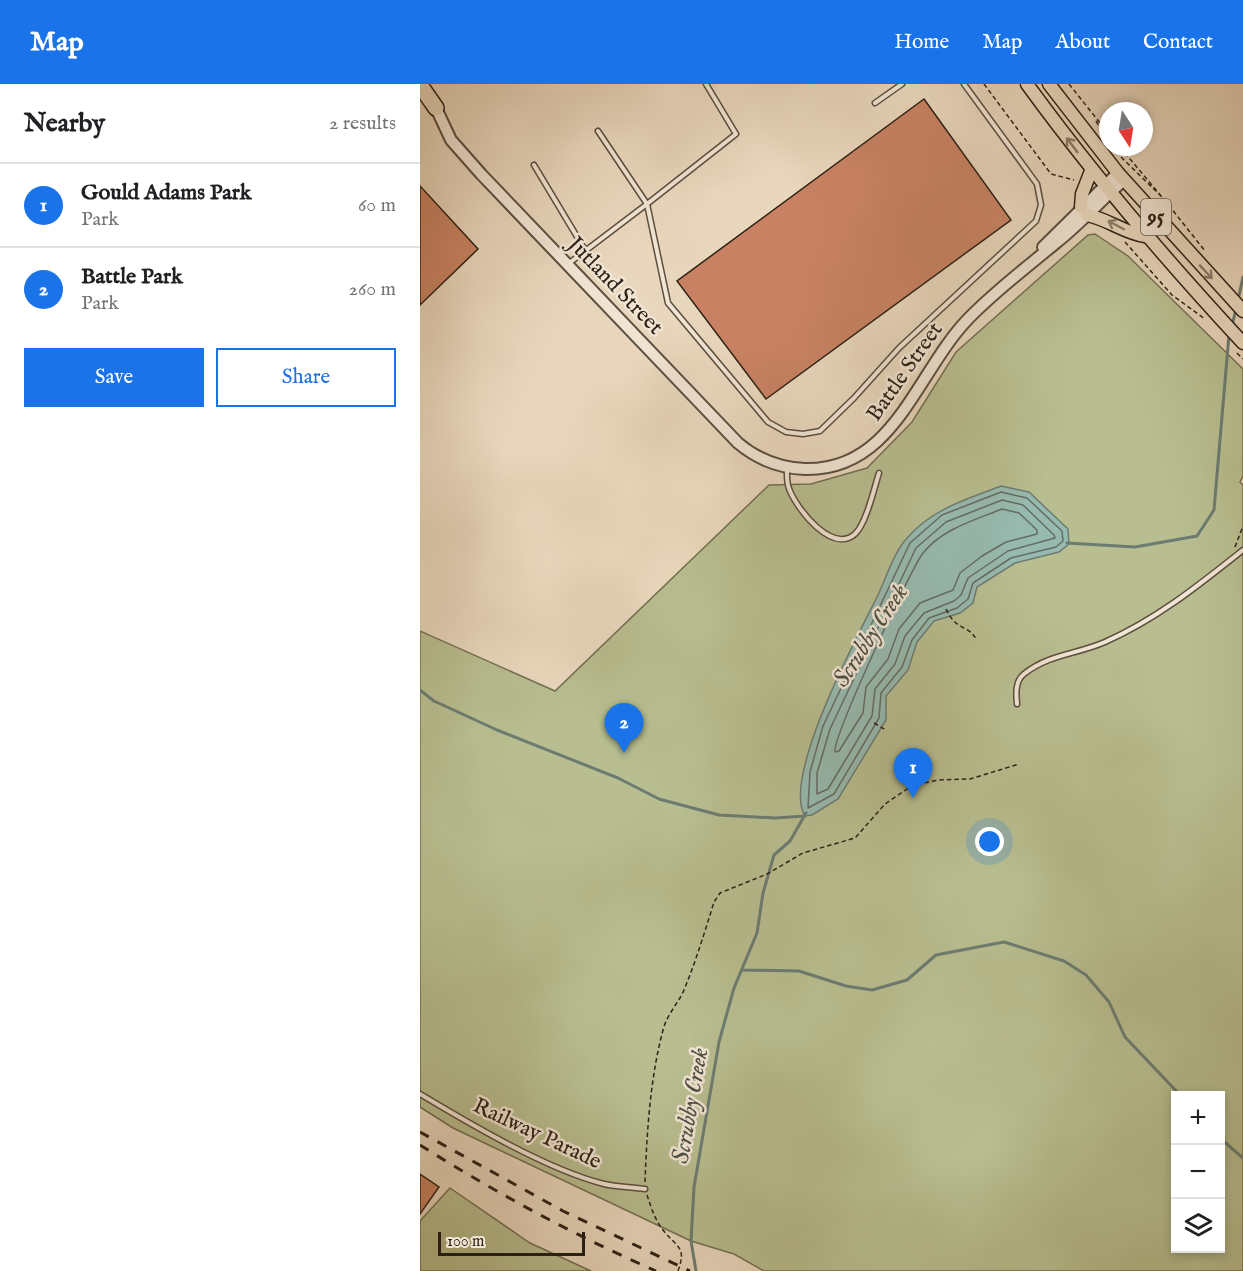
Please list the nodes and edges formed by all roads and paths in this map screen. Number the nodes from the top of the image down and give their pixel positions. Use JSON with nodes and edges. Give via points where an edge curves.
{"nodes":[{"id":1,"x":435,"y":84,"type":"edge"},
{"id":2,"x":706,"y":84,"type":"edge"},
{"id":3,"x":902,"y":84,"type":"edge"},
{"id":4,"x":964,"y":84,"type":"edge"},
{"id":5,"x":984,"y":84,"type":"edge"},
{"id":6,"x":1027,"y":84,"type":"edge"},
{"id":7,"x":1049,"y":84,"type":"edge"},
{"id":8,"x":1069,"y":84,"type":"edge"},
{"id":9,"x":420,"y":85,"type":"edge"},
{"id":10,"x":875,"y":103,"type":"dead end"},
{"id":11,"x":436,"y":108,"type":"junction"},
{"id":12,"x":1095,"y":119,"type":"junction"},
{"id":13,"x":1099,"y":123,"type":"edge"},
{"id":14,"x":1099,"y":125,"type":"edge"},
{"id":15,"x":598,"y":131,"type":"dead end"},
{"id":16,"x":1119,"y":156,"type":"dead end"},
{"id":17,"x":1128,"y":156,"type":"edge"},
{"id":18,"x":534,"y":165,"type":"dead end"},
{"id":19,"x":1091,"y":171,"type":"junction"},
{"id":20,"x":1121,"y":177,"type":"junction"},
{"id":21,"x":1086,"y":186,"type":"junction"},
{"id":22,"x":1107,"y":190,"type":"junction"},
{"id":23,"x":1163,"y":198,"type":"junction"},
{"id":24,"x":647,"y":204,"type":"junction"},
{"id":25,"x":1084,"y":211,"type":"junction"},
{"id":26,"x":1119,"y":236,"type":"dead end"},
{"id":27,"x":1144,"y":236,"type":"junction"},
{"id":28,"x":585,"y":250,"type":"junction"},
{"id":29,"x":1207,"y":254,"type":"dead end"},
{"id":30,"x":567,"y":265,"type":"junction"},
{"id":31,"x":1243,"y":311,"type":"edge"},
{"id":32,"x":1207,"y":313,"type":"junction"},
{"id":33,"x":1243,"y":344,"type":"edge"},
{"id":34,"x":787,"y":467,"type":"junction"},
{"id":35,"x":879,"y":474,"type":"dead end"},
{"id":36,"x":1243,"y":526,"type":"edge"},
{"id":37,"x":1236,"y":549,"type":"dead end"},
{"id":38,"x":1243,"y":550,"type":"edge"},
{"id":39,"x":946,"y":609,"type":"dead end"},
{"id":40,"x":976,"y":639,"type":"dead end"},
{"id":41,"x":1017,"y":704,"type":"dead end"},
{"id":42,"x":874,"y":723,"type":"dead end"},
{"id":43,"x":886,"y":730,"type":"dead end"},
{"id":44,"x":1019,"y":764,"type":"dead end"},
{"id":45,"x":420,"y":1094,"type":"edge"},
{"id":46,"x":645,"y":1189,"type":"junction"},
{"id":47,"x":678,"y":1271,"type":"edge"}],
"edges":[{"from":1,"to":11,"type":"highway"},
{"from":2,"to":24,"type":"lane","via":[[736,134]]},
{"from":3,"to":10,"type":"lane"},
{"from":4,"to":24,"type":"lane","via":[[1038,184],[1041,205],[1036,221],[899,348],[820,431],[786,432],[768,422],[668,303]]},
{"from":5,"to":21,"type":"path","via":[[1052,174]]},
{"from":19,"to":6,"type":"main road","number":"95","one_way":true},
{"from":7,"to":20,"type":"main road","number":"95"},
{"from":8,"to":12,"type":"path"},
{"from":9,"to":11,"type":"highway"},
{"from":11,"to":30,"type":"street","name":"Jutland Street","via":[[451,140]]},
{"from":12,"to":13,"type":"path"},
{"from":12,"to":14,"type":"path"},
{"from":15,"to":24,"type":"lane"},
{"from":16,"to":23,"type":"path"},
{"from":17,"to":23,"type":"path"},
{"from":18,"to":28,"type":"lane"},
{"from":19,"to":21,"type":"main road"},
{"from":19,"to":22,"type":"main road","number":"95"},
{"from":20,"to":22,"type":"street","name":"Battle Street"},
{"from":20,"to":31,"type":"main road","number":"95","one_way":true},
{"from":21,"to":25,"type":"main road"},
{"from":22,"to":25,"type":"street","name":"Battle Street"},
{"from":22,"to":27,"type":"main road","number":"95"},
{"from":23,"to":29,"type":"path"},
{"from":24,"to":28,"type":"lane"},
{"from":27,"to":25,"type":"main road","one_way":true,"via":[[1130,234]]},
{"from":25,"to":34,"type":"street","name":"Battle Street","via":[[1057,242],[961,326],[877,443],[837,465]]},
{"from":26,"to":32,"type":"path","via":[[1172,295]]},
{"from":27,"to":32,"type":"main road","number":"95"},
{"from":28,"to":30,"type":"lane"},
{"from":30,"to":34,"type":"street","name":"Jutland Street","via":[[738,443],[759,458]]},
{"from":32,"to":33,"type":"main road","number":"95"},
{"from":34,"to":35,"type":"lane","via":[[791,495],[821,531],[837,540],[858,530]]},
{"from":36,"to":37,"type":"path"},
{"from":38,"to":41,"type":"lane","via":[[1180,601],[1136,626],[1103,643],[1066,652],[1032,668],[1021,676]]},
{"from":39,"to":40,"type":"path","via":[[955,625],[974,634]]},
{"from":42,"to":43,"type":"path"},
{"from":44,"to":46,"type":"path","via":[[970,779],[913,785],[885,804],[855,838],[803,853],[767,874],[720,893],[691,975],[668,1014],[663,1031],[650,1103]]},
{"from":45,"to":46,"type":"lane","name":"Railway Parade","via":[[497,1137],[577,1174],[604,1184]]},
{"from":46,"to":47,"type":"path","via":[[653,1214],[679,1246],[683,1256]]}]}
